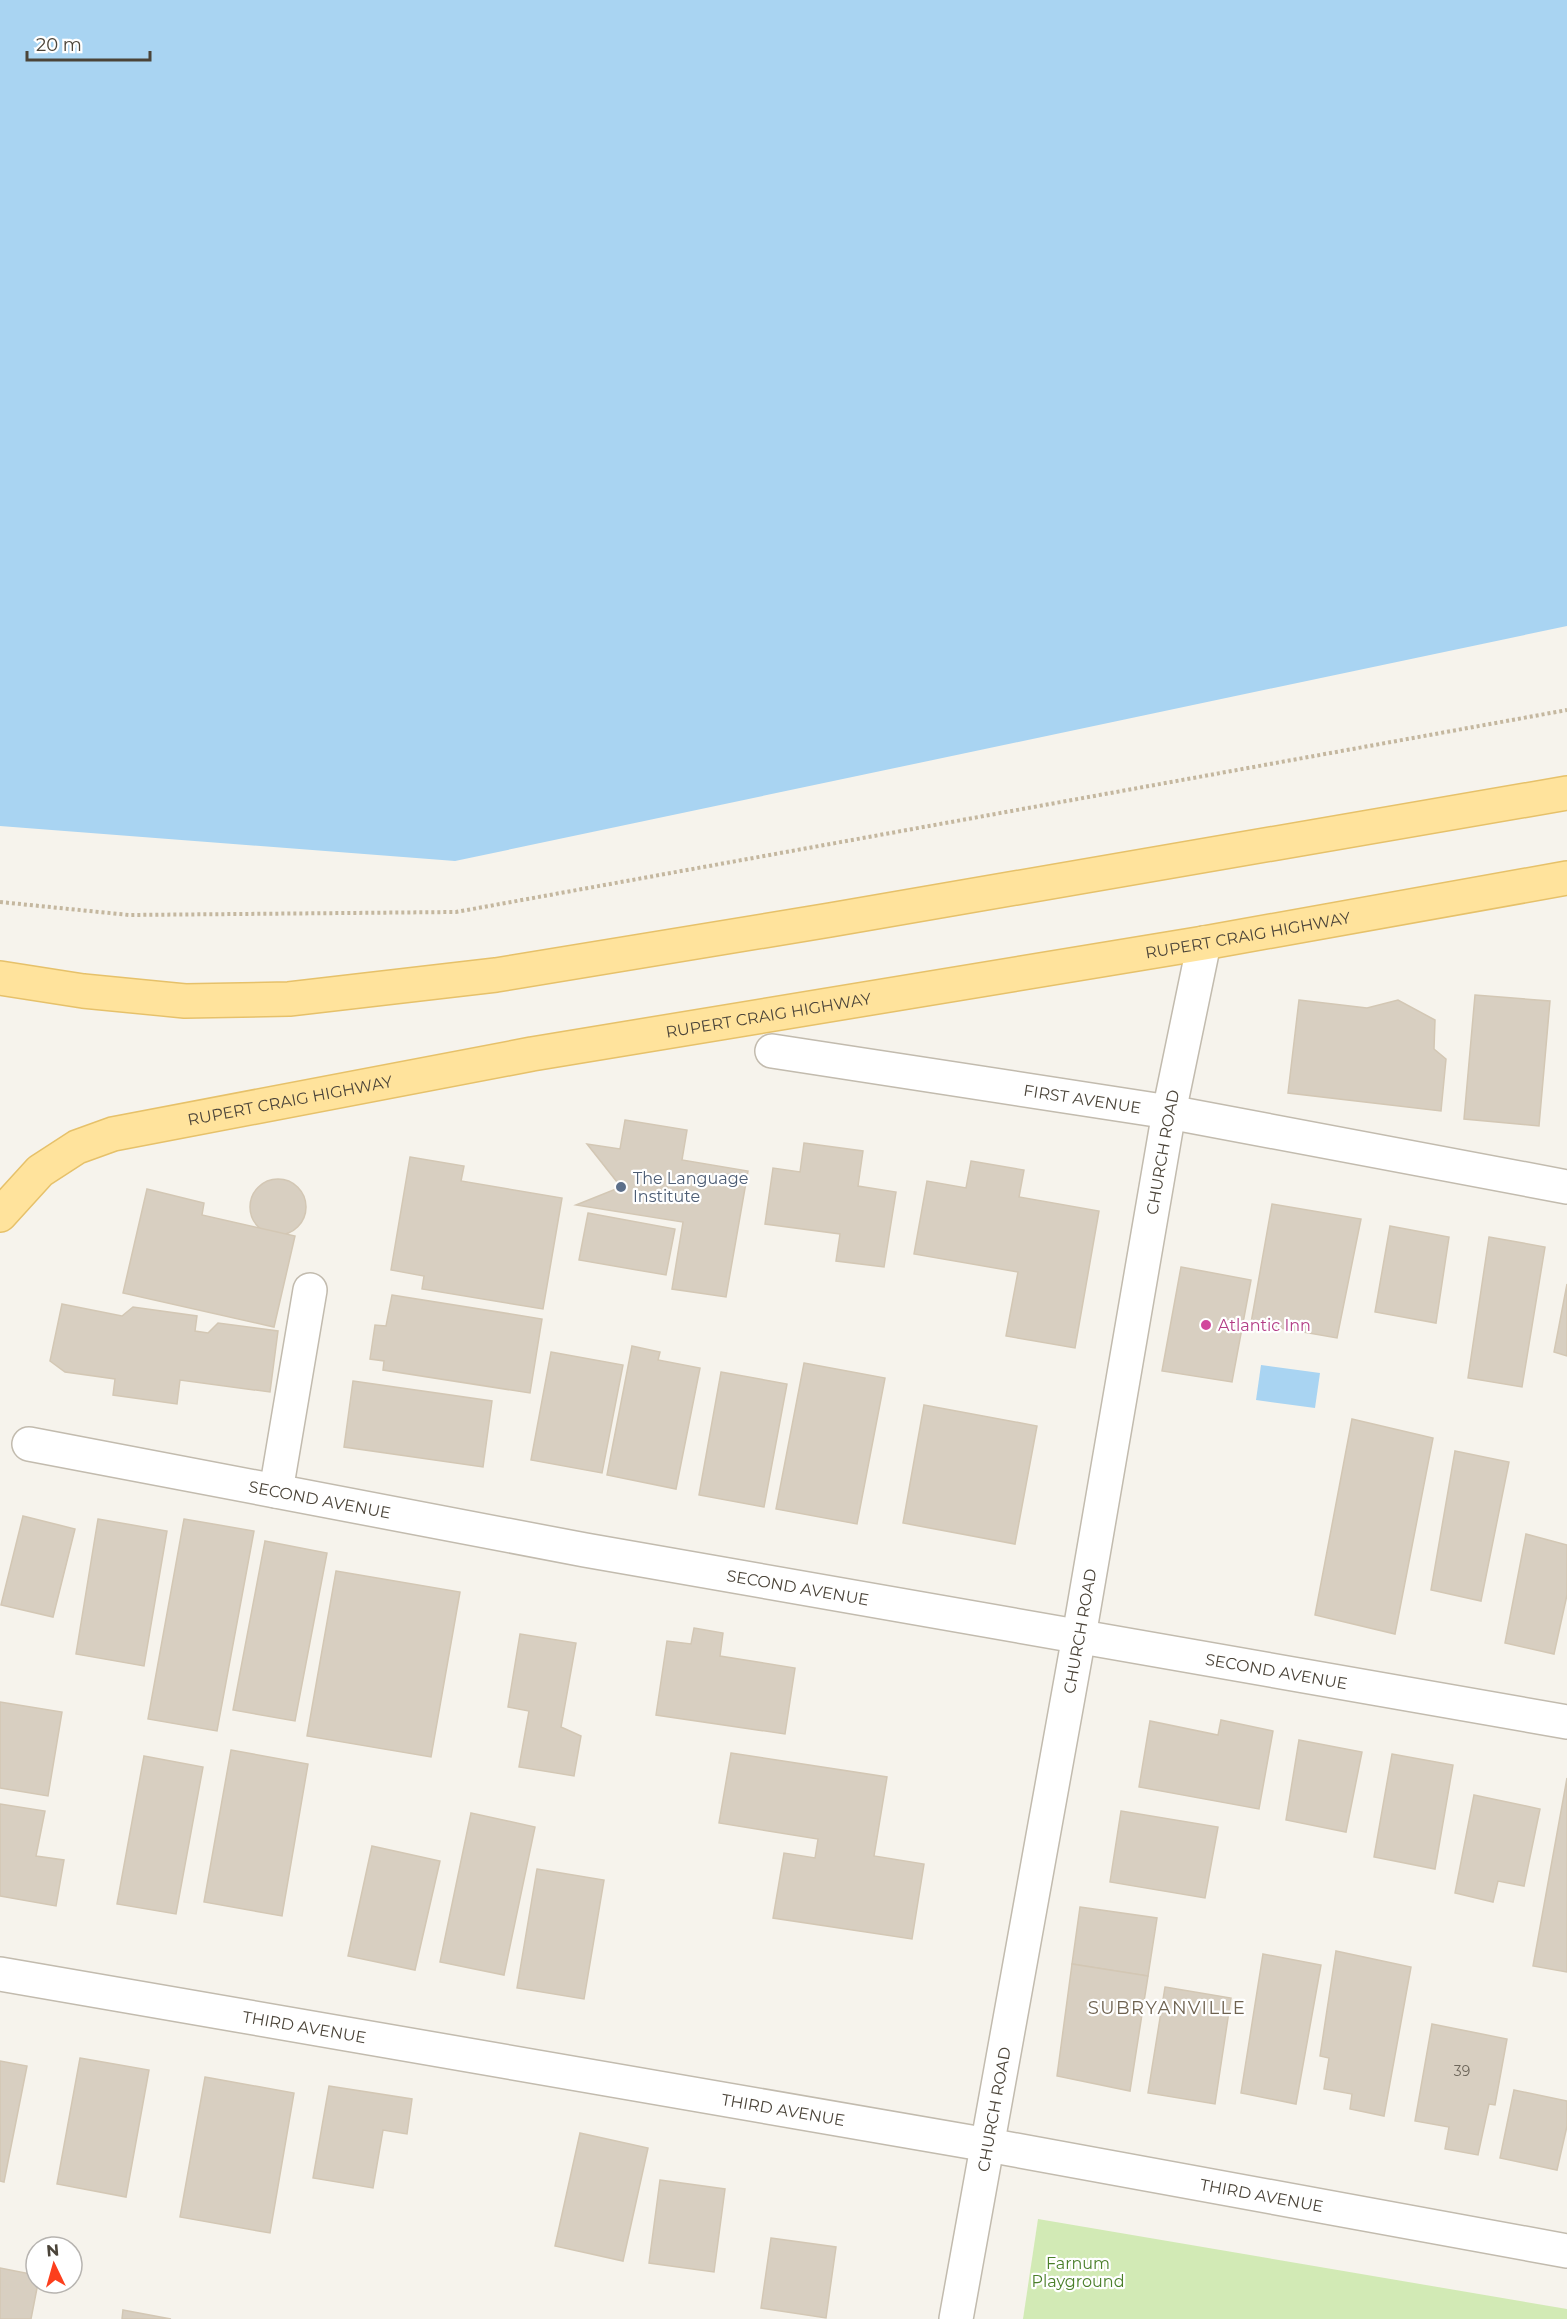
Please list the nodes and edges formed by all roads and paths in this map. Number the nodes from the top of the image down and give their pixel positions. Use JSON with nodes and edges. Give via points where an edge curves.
{"nodes":[{"id":1,"x":1567,"y":710,"type":"edge"},
{"id":2,"x":1567,"y":792,"type":"edge"},
{"id":3,"x":1567,"y":878,"type":"edge"},
{"id":4,"x":0,"y":902,"type":"edge"},
{"id":5,"x":1204,"y":943,"type":"junction"},
{"id":6,"x":0,"y":978,"type":"edge"},
{"id":7,"x":772,"y":1051,"type":"dead end"},
{"id":8,"x":1168,"y":1112,"type":"junction"},
{"id":9,"x":1567,"y":1187,"type":"edge"},
{"id":10,"x":0,"y":1215,"type":"edge"},
{"id":11,"x":310,"y":1290,"type":"dead end"},
{"id":12,"x":29,"y":1444,"type":"dead end"},
{"id":13,"x":276,"y":1491,"type":"junction"},
{"id":14,"x":1079,"y":1636,"type":"junction"},
{"id":15,"x":1567,"y":1722,"type":"edge"},
{"id":16,"x":0,"y":1974,"type":"edge"},
{"id":17,"x":988,"y":2145,"type":"junction"},
{"id":18,"x":1567,"y":2251,"type":"edge"},
{"id":19,"x":956,"y":2319,"type":"edge"}],
"edges":[{"from":1,"to":4,"type":"path","via":[[456,912],[129,915]]},
{"from":2,"to":6,"type":"main road","via":[[496,975],[289,999],[185,1001]]},
{"from":3,"to":5,"type":"main road","name":"RUPERT CRAIG HIGHWAY"},
{"from":5,"to":8,"type":"street","name":"CHURCH ROAD"},
{"from":5,"to":10,"type":"main road","name":"RUPERT CRAIG HIGHWAY","via":[[532,1054],[113,1134],[77,1147],[40,1171]]},
{"from":7,"to":8,"type":"street","name":"FIRST AVENUE"},
{"from":8,"to":9,"type":"street","name":"FIRST AVENUE"},
{"from":8,"to":14,"type":"street","name":"CHURCH ROAD"},
{"from":11,"to":13,"type":"street"},
{"from":12,"to":13,"type":"street","name":"SECOND AVENUE"},
{"from":13,"to":14,"type":"street","name":"SECOND AVENUE","via":[[585,1550]]},
{"from":14,"to":15,"type":"street","name":"SECOND AVENUE"},
{"from":14,"to":17,"type":"street","name":"CHURCH ROAD"},
{"from":16,"to":17,"type":"street","name":"THIRD AVENUE"},
{"from":17,"to":18,"type":"street","name":"THIRD AVENUE"},
{"from":17,"to":19,"type":"street","name":"CHURCH ROAD"}]}
